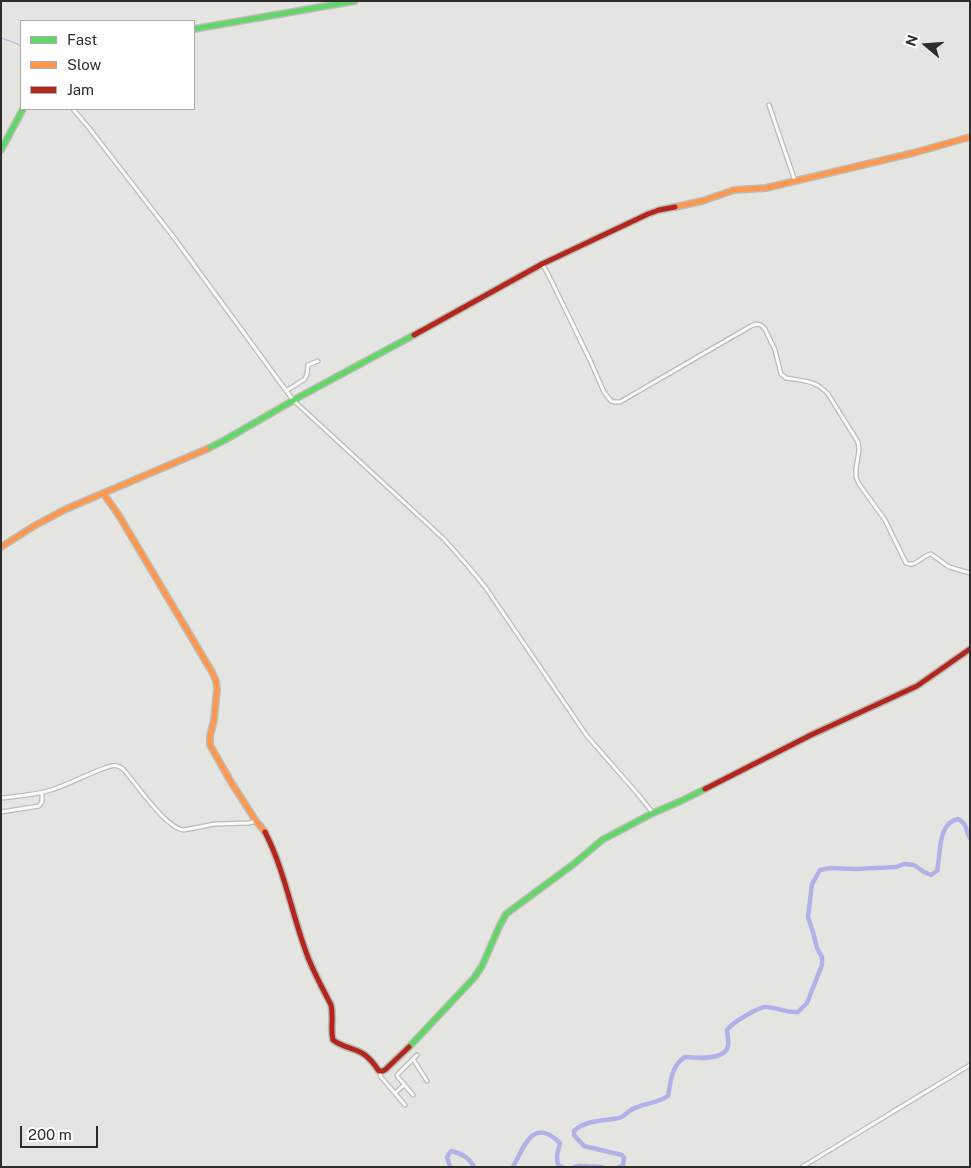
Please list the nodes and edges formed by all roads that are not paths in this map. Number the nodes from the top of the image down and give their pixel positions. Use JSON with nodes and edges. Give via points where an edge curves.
{"nodes":[{"id":1,"x":355,"y":1,"type":"edge"},
{"id":2,"x":195,"y":29,"type":"edge"},
{"id":3,"x":769,"y":105,"type":"dead end"},
{"id":4,"x":22,"y":110,"type":"edge"},
{"id":5,"x":74,"y":110,"type":"edge"},
{"id":6,"x":970,"y":137,"type":"edge"},
{"id":7,"x":1,"y":150,"type":"edge"},
{"id":8,"x":795,"y":181,"type":"junction"},
{"id":9,"x":542,"y":264,"type":"junction"},
{"id":10,"x":318,"y":361,"type":"dead end"},
{"id":11,"x":286,"y":391,"type":"junction"},
{"id":12,"x":293,"y":400,"type":"junction"},
{"id":13,"x":103,"y":493,"type":"junction"},
{"id":14,"x":1,"y":547,"type":"edge"},
{"id":15,"x":970,"y":573,"type":"edge"},
{"id":16,"x":970,"y":649,"type":"edge"},
{"id":17,"x":42,"y":793,"type":"junction"},
{"id":18,"x":1,"y":798,"type":"edge"},
{"id":19,"x":1,"y":812,"type":"edge"},
{"id":20,"x":653,"y":813,"type":"junction"},
{"id":21,"x":256,"y":821,"type":"junction"},
{"id":22,"x":417,"y":1055,"type":"dead end"},
{"id":23,"x":413,"y":1059,"type":"junction"},
{"id":24,"x":970,"y":1065,"type":"edge"},
{"id":25,"x":379,"y":1071,"type":"junction"},
{"id":26,"x":427,"y":1081,"type":"dead end"},
{"id":27,"x":404,"y":1085,"type":"junction"},
{"id":28,"x":395,"y":1093,"type":"junction"},
{"id":29,"x":413,"y":1095,"type":"dead end"},
{"id":30,"x":405,"y":1105,"type":"dead end"},
{"id":31,"x":802,"y":1167,"type":"edge"}],
"edges":[{"from":1,"to":2,"type":"street"},
{"from":3,"to":8,"type":"street"},
{"from":4,"to":7,"type":"street"},
{"from":5,"to":11,"type":"street","via":[[175,239]]},
{"from":6,"to":8,"type":"street"},
{"from":8,"to":9,"type":"street","via":[[766,188],[734,190],[659,210]]},
{"from":9,"to":12,"type":"street"},
{"from":9,"to":15,"type":"street","via":[[604,392],[612,402],[620,402],[751,326],[761,325],[775,350],[782,376],[811,382],[824,389],[857,439],[858,484],[885,520],[906,563],[913,565],[931,554],[949,567]]},
{"from":10,"to":11,"type":"street","via":[[308,365],[304,379]]},
{"from":11,"to":12,"type":"street"},
{"from":12,"to":13,"type":"street","via":[[223,441]]},
{"from":12,"to":20,"type":"street","via":[[444,539],[467,565],[587,736]]},
{"from":13,"to":14,"type":"street","via":[[43,520]]},
{"from":13,"to":21,"type":"street","via":[[212,672],[217,688],[210,745]]},
{"from":16,"to":20,"type":"street","via":[[917,686]]},
{"from":17,"to":18,"type":"street"},
{"from":17,"to":19,"type":"street","via":[[39,806]]},
{"from":17,"to":21,"type":"street","via":[[118,765],[179,830]]},
{"from":20,"to":25,"type":"street","via":[[602,840],[510,911],[474,978],[417,1039],[386,1069]]},
{"from":21,"to":25,"type":"street","via":[[272,846],[305,950],[331,1005],[333,1040],[364,1054]]},
{"from":22,"to":23,"type":"street"},
{"from":23,"to":26,"type":"street"},
{"from":23,"to":27,"type":"street","via":[[397,1075]]},
{"from":24,"to":31,"type":"street"},
{"from":25,"to":28,"type":"street"},
{"from":27,"to":28,"type":"street"},
{"from":27,"to":29,"type":"street"},
{"from":28,"to":30,"type":"street"}]}
